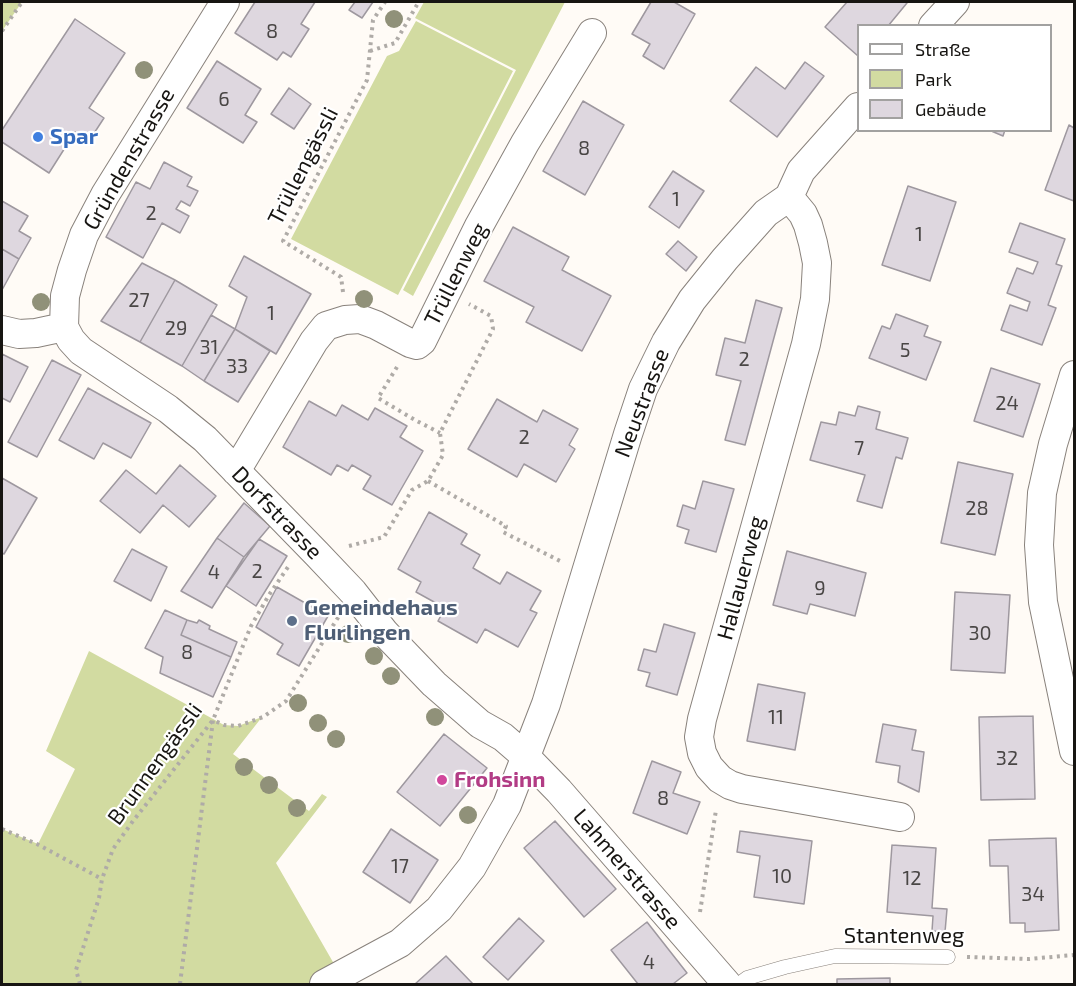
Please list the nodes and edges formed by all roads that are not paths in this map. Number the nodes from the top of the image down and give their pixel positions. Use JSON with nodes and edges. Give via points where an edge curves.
{"nodes":[{"id":1,"x":225,"y":2,"type":"edge"},
{"id":2,"x":955,"y":2,"type":"edge"},
{"id":3,"x":935,"y":24,"type":"edge"},
{"id":4,"x":592,"y":33,"type":"dead end"},
{"id":5,"x":857,"y":108,"type":"edge"},
{"id":6,"x":789,"y":197,"type":"junction"},
{"id":7,"x":64,"y":327,"type":"junction"},
{"id":8,"x":2,"y":330,"type":"edge"},
{"id":9,"x":1074,"y":375,"type":"edge"},
{"id":10,"x":236,"y":471,"type":"junction"},
{"id":11,"x":1074,"y":751,"type":"edge"},
{"id":12,"x":525,"y":756,"type":"junction"},
{"id":13,"x":900,"y":817,"type":"dead end"},
{"id":14,"x":948,"y":957,"type":"road end"},
{"id":15,"x":324,"y":984,"type":"edge"},
{"id":16,"x":727,"y":984,"type":"edge"},
{"id":17,"x":739,"y":984,"type":"edge"}],
"edges":[{"from":1,"to":7,"type":"street","name":"Gründenstrasse","via":[[84,235],[65,296]]},
{"from":2,"to":3,"type":"street"},
{"from":4,"to":10,"type":"street","name":"Trüllenweg","via":[[479,226],[422,341],[417,345],[410,343],[360,319],[326,326]]},
{"from":5,"to":6,"type":"street","name":"Neustrasse","via":[[801,171]]},
{"from":6,"to":12,"type":"street","name":"Neustrasse","via":[[766,213],[692,300],[643,389],[546,704]]},
{"from":6,"to":13,"type":"street","name":"Hallauerweg","via":[[803,214],[813,243],[817,263],[815,299],[699,737],[709,767],[730,785]]},
{"from":7,"to":8,"type":"street","via":[[19,334]]},
{"from":7,"to":10,"type":"street","name":"Dorfstrasse","via":[[81,351],[168,409]]},
{"from":9,"to":11,"type":"street","via":[[1041,494],[1039,545],[1043,602]]},
{"from":10,"to":12,"type":"street","name":"Dorfstrasse","via":[[353,592],[385,633],[434,684]]},
{"from":12,"to":15,"type":"street","name":"Neustrasse","via":[[507,805],[472,867],[439,909],[400,943]]},
{"from":12,"to":16,"type":"street","name":"Lahmerstrasse"},
{"from":14,"to":17,"type":"lane","name":"Stantenweg","via":[[836,956],[785,967]]}]}
